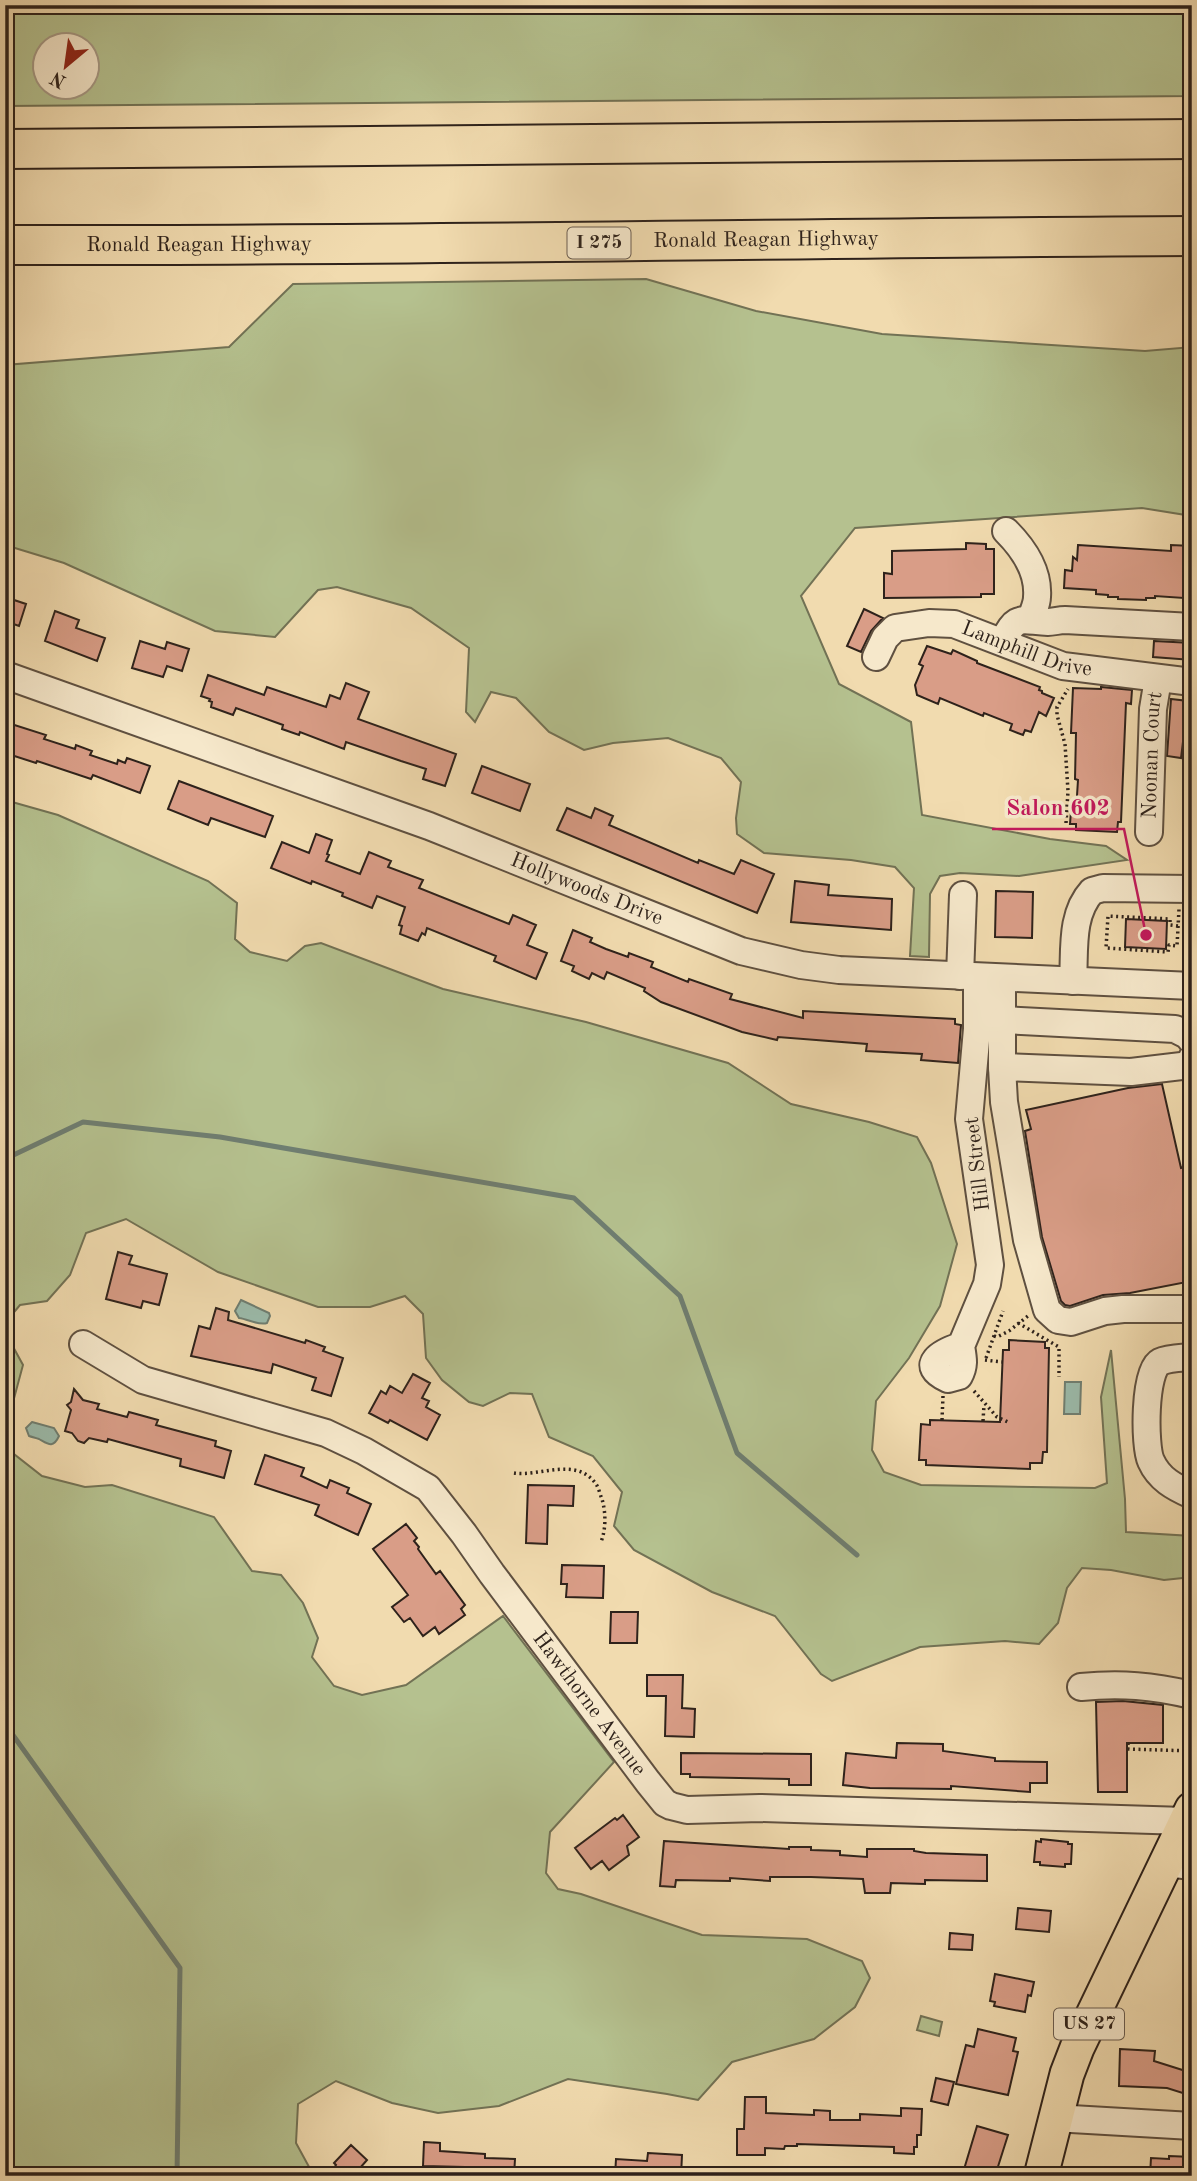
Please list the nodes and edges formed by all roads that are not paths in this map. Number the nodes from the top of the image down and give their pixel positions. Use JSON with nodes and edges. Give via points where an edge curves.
{"nodes":[{"id":1,"x":1192,"y":139,"type":"edge"},
{"id":2,"x":5,"y":149,"type":"edge"},
{"id":3,"x":1192,"y":236,"type":"edge"},
{"id":4,"x":5,"y":245,"type":"edge"},
{"id":5,"x":1006,"y":531,"type":"dead end"},
{"id":6,"x":1040,"y":621,"type":"junction"},
{"id":7,"x":1192,"y":627,"type":"edge"},
{"id":8,"x":1003,"y":642,"type":"junction"},
{"id":9,"x":876,"y":657,"type":"dead end"},
{"id":10,"x":1048,"y":660,"type":"junction"},
{"id":11,"x":5,"y":675,"type":"edge"},
{"id":12,"x":1158,"y":679,"type":"junction"},
{"id":13,"x":1192,"y":682,"type":"edge"},
{"id":14,"x":1149,"y":832,"type":"dead end"},
{"id":15,"x":1186,"y":889,"type":"edge"},
{"id":16,"x":963,"y":895,"type":"dead end"},
{"id":17,"x":980,"y":977,"type":"junction"},
{"id":18,"x":1073,"y":981,"type":"junction"},
{"id":19,"x":1192,"y":986,"type":"edge"},
{"id":20,"x":1003,"y":1020,"type":"junction"},
{"id":21,"x":1191,"y":1059,"type":"edge"},
{"id":22,"x":1002,"y":1068,"type":"junction"},
{"id":23,"x":1192,"y":1309,"type":"edge"},
{"id":24,"x":965,"y":1336,"type":"road end"},
{"id":25,"x":83,"y":1344,"type":"dead end"},
{"id":26,"x":1192,"y":1357,"type":"edge"},
{"id":27,"x":1192,"y":1494,"type":"edge"},
{"id":28,"x":1081,"y":1687,"type":"dead end"},
{"id":29,"x":1192,"y":1695,"type":"edge"},
{"id":30,"x":1188,"y":1815,"type":"edge"},
{"id":31,"x":1179,"y":1864,"type":"edge"},
{"id":32,"x":1054,"y":2118,"type":"junction"},
{"id":33,"x":1192,"y":2126,"type":"edge"},
{"id":34,"x":1041,"y":2176,"type":"edge"}],
"edges":[{"from":1,"to":2,"type":"highway"},
{"from":3,"to":4,"type":"highway","name":"Ronald Reagan Highway","number":"I 275"},
{"from":5,"to":6,"type":"street","via":[[1020,545],[1035,574]]},
{"from":6,"to":7,"type":"street"},
{"from":6,"to":8,"type":"street","via":[[1020,620],[1010,626]]},
{"from":6,"to":10,"type":"street"},
{"from":8,"to":9,"type":"street","name":"Lamphill Drive","via":[[961,626],[929,623],[895,628]]},
{"from":8,"to":10,"type":"street","name":"Lamphill Drive"},
{"from":10,"to":12,"type":"street","name":"Lamphill Drive"},
{"from":11,"to":17,"type":"street","name":"Hollywoods Drive","via":[[429,826],[741,951],[813,967]]},
{"from":12,"to":13,"type":"street","name":"Lamphill Drive"},
{"from":12,"to":14,"type":"street","name":"Noonan Court"},
{"from":15,"to":18,"type":"street","via":[[1092,891],[1077,920]]},
{"from":16,"to":17,"type":"street"},
{"from":17,"to":18,"type":"street","name":"Hollywoods Drive"},
{"from":17,"to":20,"type":"street"},
{"from":17,"to":24,"type":"street","name":"Hill Street","via":[[969,1119],[990,1265]]},
{"from":18,"to":19,"type":"street","name":"Hollywoods Drive"},
{"from":20,"to":21,"type":"street","via":[[1175,1029],[1187,1035]]},
{"from":20,"to":22,"type":"street"},
{"from":21,"to":22,"type":"street","via":[[1131,1072]]},
{"from":22,"to":23,"type":"street","via":[[1027,1240],[1046,1310],[1058,1320],[1072,1322],[1123,1309]]},
{"from":25,"to":30,"type":"street","name":"Hawthorne Avenue","via":[[143,1380],[326,1433],[428,1488],[659,1797],[671,1806],[687,1810]]},
{"from":26,"to":27,"type":"street","via":[[1160,1362],[1153,1368],[1147,1396],[1150,1461],[1167,1483]]},
{"from":28,"to":29,"type":"street","via":[[1148,1686]]},
{"from":30,"to":31,"type":"main road","number":"US 27"},
{"from":31,"to":32,"type":"main road","number":"US 27","via":[[1077,2048]]},
{"from":32,"to":33,"type":"street"},
{"from":32,"to":34,"type":"main road","number":"US 27"}]}
